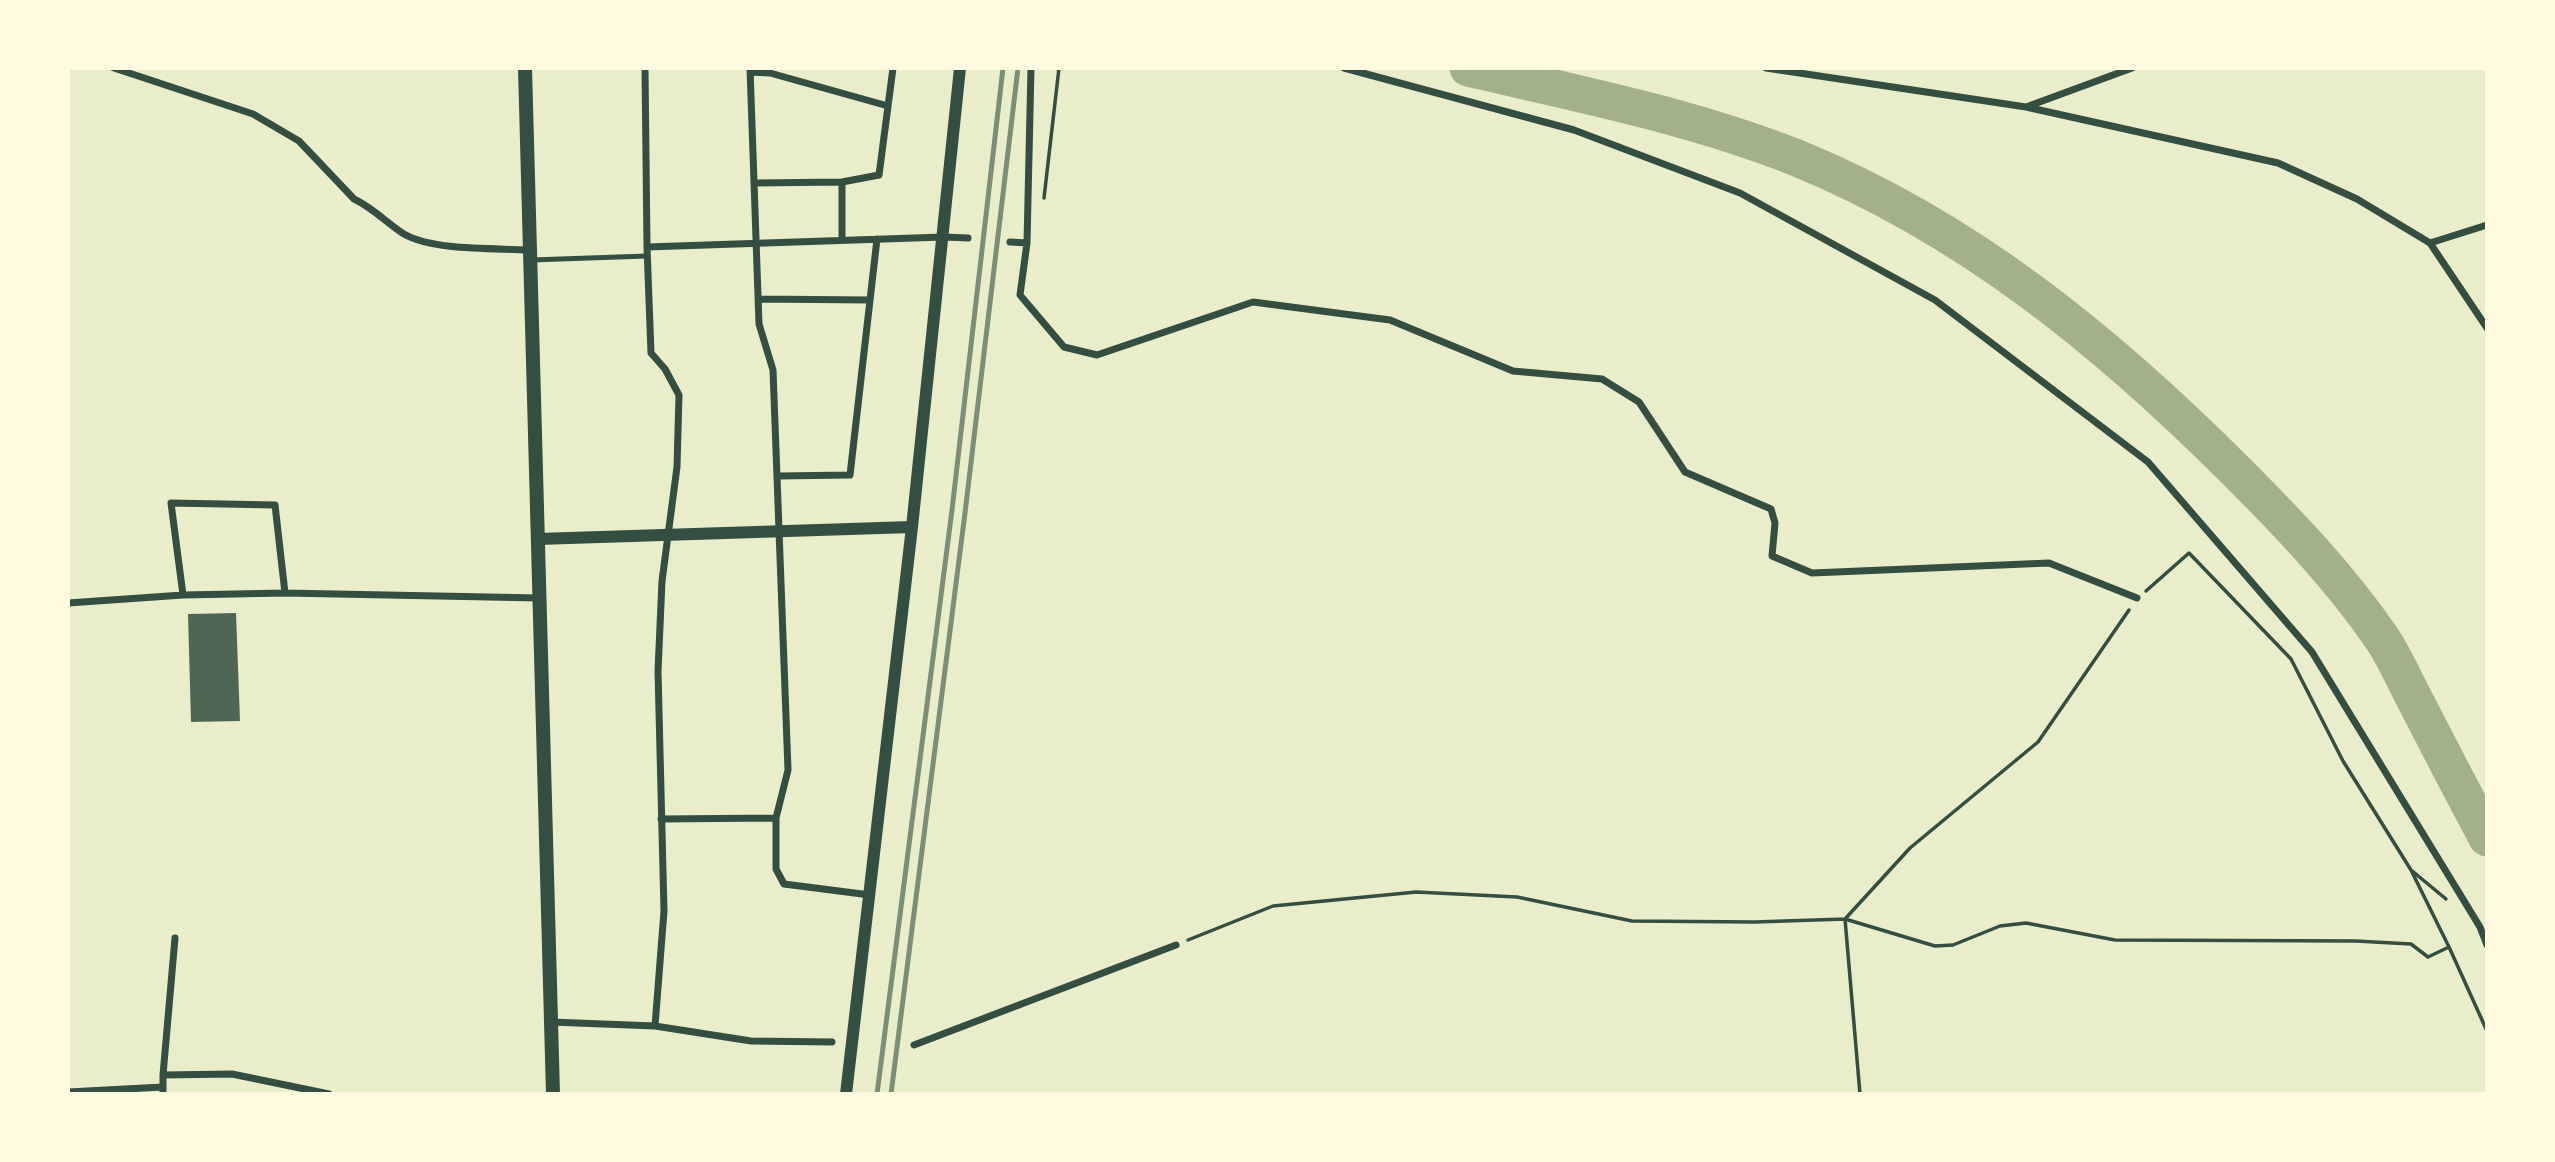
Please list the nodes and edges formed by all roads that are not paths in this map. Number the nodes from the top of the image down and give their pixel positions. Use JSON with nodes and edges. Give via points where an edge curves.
{"nodes":[{"id":1,"x":114,"y":68,"type":"edge"},
{"id":2,"x":526,"y":68,"type":"edge"},
{"id":3,"x":645,"y":68,"type":"edge"},
{"id":4,"x":893,"y":68,"type":"edge"},
{"id":5,"x":960,"y":68,"type":"edge"},
{"id":6,"x":1031,"y":68,"type":"edge"},
{"id":7,"x":1344,"y":68,"type":"edge"},
{"id":8,"x":1766,"y":68,"type":"edge"},
{"id":9,"x":2132,"y":68,"type":"edge"},
{"id":10,"x":750,"y":70,"type":"edge"},
{"id":11,"x":888,"y":106,"type":"junction"},
{"id":12,"x":2026,"y":107,"type":"junction"},
{"id":13,"x":842,"y":182,"type":"junction"},
{"id":14,"x":755,"y":183,"type":"junction"},
{"id":15,"x":2487,"y":225,"type":"edge"},
{"id":16,"x":944,"y":237,"type":"junction"},
{"id":17,"x":968,"y":238,"type":"dead end"},
{"id":18,"x":877,"y":239,"type":"junction"},
{"id":19,"x":842,"y":240,"type":"junction"},
{"id":20,"x":1010,"y":242,"type":"dead end"},
{"id":21,"x":757,"y":243,"type":"junction"},
{"id":22,"x":1027,"y":243,"type":"junction"},
{"id":23,"x":2430,"y":243,"type":"junction"},
{"id":24,"x":647,"y":251,"type":"junction"},
{"id":25,"x":531,"y":255,"type":"junction"},
{"id":26,"x":758,"y":299,"type":"junction"},
{"id":27,"x":869,"y":300,"type":"junction"},
{"id":28,"x":2487,"y":328,"type":"edge"},
{"id":29,"x":778,"y":476,"type":"junction"},
{"id":30,"x":912,"y":527,"type":"junction"},
{"id":31,"x":780,"y":530,"type":"junction"},
{"id":32,"x":668,"y":534,"type":"junction"},
{"id":33,"x":538,"y":540,"type":"junction"},
{"id":34,"x":285,"y":593,"type":"junction"},
{"id":35,"x":183,"y":594,"type":"junction"},
{"id":36,"x":540,"y":598,"type":"junction"},
{"id":37,"x":2137,"y":598,"type":"road end"},
{"id":38,"x":68,"y":603,"type":"edge"},
{"id":39,"x":776,"y":818,"type":"junction"},
{"id":40,"x":661,"y":819,"type":"junction"},
{"id":41,"x":870,"y":895,"type":"junction"},
{"id":42,"x":2483,"y":926,"type":"edge"},
{"id":43,"x":175,"y":938,"type":"dead end"},
{"id":44,"x":1176,"y":945,"type":"road end"},
{"id":45,"x":2487,"y":945,"type":"edge"},
{"id":46,"x":551,"y":1022,"type":"junction"},
{"id":47,"x":655,"y":1026,"type":"junction"},
{"id":48,"x":832,"y":1042,"type":"dead end"},
{"id":49,"x":914,"y":1045,"type":"dead end"},
{"id":50,"x":163,"y":1075,"type":"junction"},
{"id":51,"x":163,"y":1091,"type":"edge"},
{"id":52,"x":68,"y":1092,"type":"edge"},
{"id":53,"x":329,"y":1094,"type":"edge"},
{"id":54,"x":553,"y":1094,"type":"edge"},
{"id":55,"x":846,"y":1094,"type":"edge"}],
"edges":[{"from":1,"to":25,"type":"street","via":[[253,114],[299,141],[354,200],[405,234],[429,244]]},
{"from":2,"to":25,"type":"main road"},
{"from":3,"to":24,"type":"street"},
{"from":4,"to":11,"type":"street"},
{"from":5,"to":16,"type":"street"},
{"from":6,"to":22,"type":"street"},
{"from":7,"to":42,"type":"street","via":[[1574,130],[1740,193],[1935,300],[2148,462],[2312,652]]},
{"from":8,"to":12,"type":"street"},
{"from":9,"to":12,"type":"street"},
{"from":10,"to":11,"type":"street"},
{"from":10,"to":14,"type":"street"},
{"from":11,"to":13,"type":"street","via":[[879,175]]},
{"from":12,"to":23,"type":"street","via":[[2278,163],[2357,199]]},
{"from":13,"to":14,"type":"street"},
{"from":13,"to":19,"type":"street"},
{"from":14,"to":21,"type":"street"},
{"from":15,"to":23,"type":"street"},
{"from":16,"to":17,"type":"street"},
{"from":16,"to":18,"type":"street"},
{"from":16,"to":30,"type":"street"},
{"from":18,"to":19,"type":"street"},
{"from":18,"to":27,"type":"street"},
{"from":19,"to":21,"type":"street"},
{"from":20,"to":22,"type":"street"},
{"from":21,"to":24,"type":"street"},
{"from":21,"to":26,"type":"street"},
{"from":22,"to":37,"type":"street","via":[[1020,295],[1064,347],[1097,355],[1252,302],[1390,320],[1513,372],[1602,379],[1639,402],[1685,472],[1771,509],[1775,523],[1772,556],[1812,573],[2049,563]]},
{"from":23,"to":28,"type":"street"},
{"from":24,"to":25,"type":"lane"},
{"from":24,"to":32,"type":"street","via":[[651,353],[679,395],[677,467]]},
{"from":25,"to":33,"type":"main road"},
{"from":26,"to":27,"type":"street"},
{"from":26,"to":29,"type":"street","via":[[759,324],[773,370]]},
{"from":27,"to":29,"type":"street","via":[[850,475]]},
{"from":29,"to":31,"type":"street"},
{"from":30,"to":31,"type":"street"},
{"from":30,"to":41,"type":"street"},
{"from":31,"to":32,"type":"street"},
{"from":31,"to":39,"type":"street","via":[[788,770]]},
{"from":32,"to":33,"type":"street"},
{"from":32,"to":40,"type":"street","via":[[658,671]]},
{"from":33,"to":36,"type":"main road"},
{"from":34,"to":35,"type":"street"},
{"from":34,"to":35,"type":"street","via":[[275,505],[171,503]]},
{"from":34,"to":36,"type":"street"},
{"from":35,"to":38,"type":"street"},
{"from":36,"to":46,"type":"main road"},
{"from":39,"to":40,"type":"street"},
{"from":39,"to":41,"type":"street","via":[[776,869],[784,884]]},
{"from":40,"to":47,"type":"street","via":[[664,911]]},
{"from":41,"to":55,"type":"street"},
{"from":42,"to":45,"type":"street"},
{"from":43,"to":50,"type":"street"},
{"from":44,"to":49,"type":"street"},
{"from":46,"to":47,"type":"street"},
{"from":46,"to":54,"type":"main road"},
{"from":47,"to":48,"type":"street","via":[[751,1041]]},
{"from":50,"to":51,"type":"street"},
{"from":50,"to":53,"type":"street","via":[[232,1073]]},
{"from":51,"to":52,"type":"street"}]}
